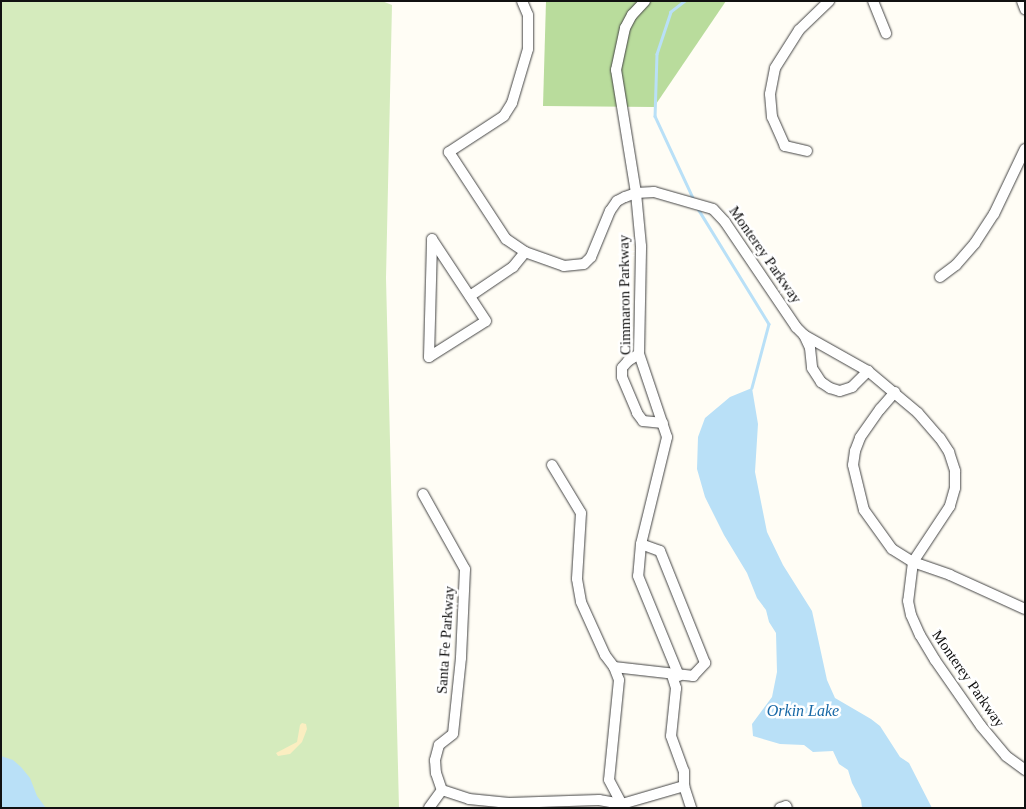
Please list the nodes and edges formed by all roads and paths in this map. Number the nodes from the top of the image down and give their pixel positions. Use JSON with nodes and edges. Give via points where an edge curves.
{"nodes":[{"id":1,"x":522,"y":1,"type":"edge"},
{"id":2,"x":645,"y":1,"type":"edge"},
{"id":3,"x":829,"y":1,"type":"edge"},
{"id":4,"x":873,"y":1,"type":"edge"},
{"id":5,"x":1022,"y":1,"type":"edge"},
{"id":6,"x":1025,"y":8,"type":"edge"},
{"id":7,"x":886,"y":34,"type":"dead end"},
{"id":8,"x":1025,"y":149,"type":"edge"},
{"id":9,"x":807,"y":151,"type":"dead end"},
{"id":10,"x":636,"y":193,"type":"junction"},
{"id":11,"x":525,"y":252,"type":"junction"},
{"id":12,"x":940,"y":277,"type":"dead end"},
{"id":13,"x":470,"y":296,"type":"junction"},
{"id":14,"x":804,"y":335,"type":"junction"},
{"id":15,"x":639,"y":354,"type":"junction"},
{"id":16,"x":868,"y":370,"type":"junction"},
{"id":17,"x":895,"y":392,"type":"junction"},
{"id":18,"x":663,"y":423,"type":"junction"},
{"id":19,"x":552,"y":465,"type":"dead end"},
{"id":20,"x":423,"y":494,"type":"dead end"},
{"id":21,"x":641,"y":544,"type":"junction"},
{"id":22,"x":913,"y":562,"type":"junction"},
{"id":23,"x":1025,"y":609,"type":"edge"},
{"id":24,"x":614,"y":667,"type":"junction"},
{"id":25,"x":676,"y":675,"type":"junction"},
{"id":26,"x":1025,"y":770,"type":"edge"},
{"id":27,"x":684,"y":786,"type":"junction"},
{"id":28,"x":442,"y":790,"type":"junction"},
{"id":29,"x":622,"y":804,"type":"junction"},
{"id":30,"x":429,"y":808,"type":"edge"},
{"id":31,"x":691,"y":808,"type":"edge"},
{"id":32,"x":780,"y":808,"type":"edge"},
{"id":33,"x":787,"y":808,"type":"edge"}],
"edges":[{"from":1,"to":11,"type":"street","via":[[528,15],[528,49],[512,103],[504,116],[449,152],[506,239]]},
{"from":2,"to":10,"type":"street","name":"Cimmaron Parkway","via":[[625,28],[616,70]]},
{"from":3,"to":9,"type":"street","via":[[799,30],[775,68],[770,94],[772,117],[785,146]]},
{"from":4,"to":7,"type":"street"},
{"from":5,"to":6,"type":"street"},
{"from":8,"to":12,"type":"street","via":[[994,214],[975,243],[956,265]]},
{"from":10,"to":11,"type":"street","via":[[617,202],[591,257],[584,264],[564,266]]},
{"from":10,"to":14,"type":"street","name":"Monterey Parkway","via":[[654,192],[713,209]]},
{"from":10,"to":15,"type":"street","name":"Cimmaron Parkway","via":[[641,246]]},
{"from":11,"to":13,"type":"street","via":[[513,267]]},
{"from":13,"to":13,"type":"street","via":[[432,239],[429,357],[486,321]]},
{"from":14,"to":16,"type":"street","name":"Monterey Parkway"},
{"from":14,"to":16,"type":"street","name":"Monterey Parkway","via":[[810,348],[812,368],[821,382],[830,388],[840,391],[852,387]]},
{"from":15,"to":18,"type":"street","name":"Cimmaron Parkway"},
{"from":15,"to":18,"type":"street","via":[[622,368],[622,377],[643,421]]},
{"from":16,"to":17,"type":"street","name":"Monterey Parkway"},
{"from":17,"to":22,"type":"street","name":"Monterey Parkway","via":[[940,438],[955,471],[950,506]]},
{"from":17,"to":22,"type":"street","via":[[860,438],[853,466],[864,510],[892,549]]},
{"from":18,"to":21,"type":"street","name":"Cimmaron Parkway","via":[[667,437]]},
{"from":19,"to":24,"type":"street","via":[[581,513],[576,579],[581,602],[605,655]]},
{"from":20,"to":28,"type":"street","name":"Santa Fe Parkway","via":[[465,569],[453,734],[439,745],[435,760]]},
{"from":21,"to":25,"type":"street","name":"Cimmaron Parkway","via":[[638,576]]},
{"from":21,"to":25,"type":"street","via":[[660,551],[705,663],[693,676]]},
{"from":22,"to":23,"type":"street"},
{"from":22,"to":26,"type":"street","name":"Monterey Parkway","via":[[908,600],[920,635],[934,660],[998,748]]},
{"from":24,"to":25,"type":"street"},
{"from":24,"to":29,"type":"street","via":[[619,680],[609,780]]},
{"from":25,"to":27,"type":"street","via":[[671,736],[684,772]]},
{"from":27,"to":29,"type":"street"},
{"from":27,"to":31,"type":"street"},
{"from":28,"to":29,"type":"street","via":[[469,799],[509,803],[599,800]]},
{"from":28,"to":30,"type":"street"},
{"from":32,"to":33,"type":"street"}]}
